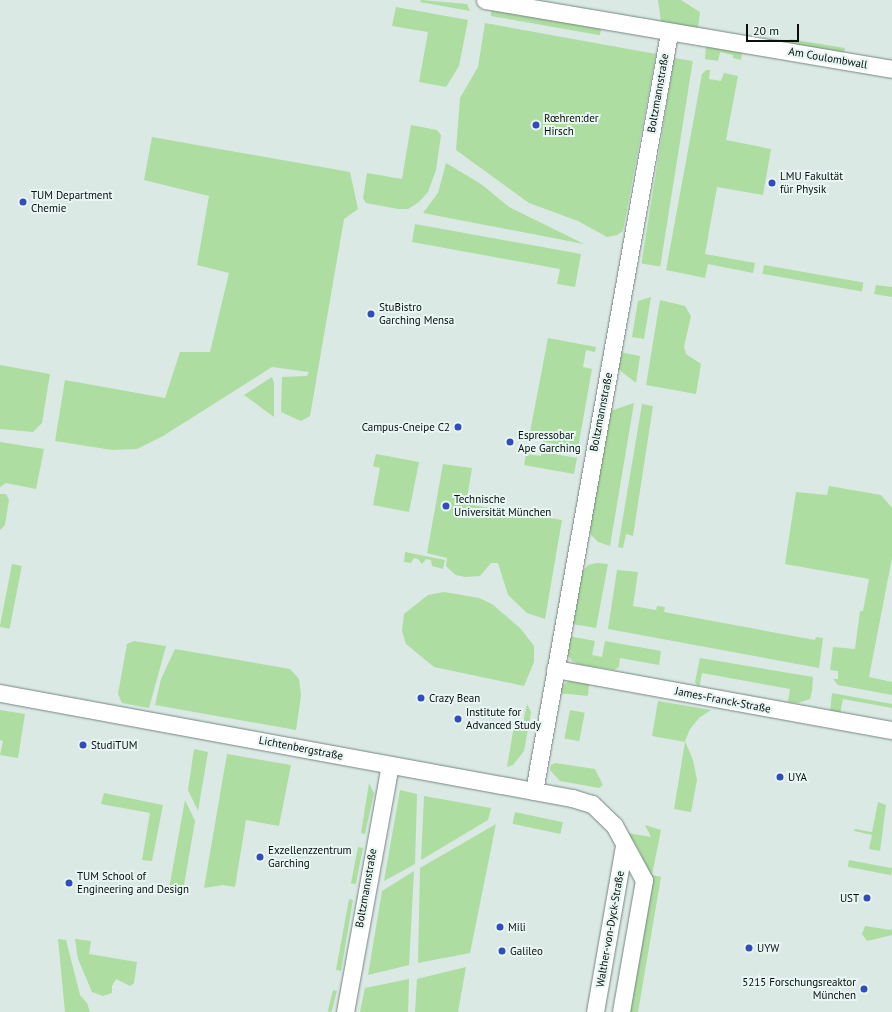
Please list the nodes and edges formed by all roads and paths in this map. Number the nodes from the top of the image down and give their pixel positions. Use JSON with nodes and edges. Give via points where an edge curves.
{"nodes":[{"id":1,"x":485,"y":0,"type":"edge"},
{"id":2,"x":668,"y":33,"type":"junction"},
{"id":3,"x":892,"y":69,"type":"edge"},
{"id":4,"x":555,"y":669,"type":"junction"},
{"id":5,"x":0,"y":693,"type":"edge"},
{"id":6,"x":892,"y":730,"type":"edge"},
{"id":7,"x":390,"y":765,"type":"junction"},
{"id":8,"x":534,"y":791,"type":"junction"},
{"id":9,"x":599,"y":809,"type":"joint"},
{"id":10,"x":624,"y":846,"type":"junction"},
{"id":11,"x":344,"y":1012,"type":"edge"},
{"id":12,"x":595,"y":1012,"type":"edge"},
{"id":13,"x":621,"y":1012,"type":"edge"}],
"edges":[{"from":1,"to":2,"type":"street","name":"Am Coulombwall"},
{"from":2,"to":3,"type":"street","name":"Am Coulombwall","via":[[703,36]]},
{"from":2,"to":4,"type":"street","name":"Boltzmannstraße"},
{"from":4,"to":6,"type":"street","name":"James-Franck-Straße"},
{"from":4,"to":8,"type":"street","name":"Boltzmannstraße"},
{"from":5,"to":7,"type":"street","name":"Lichtenbergstraße"},
{"from":7,"to":8,"type":"street","name":"Lichtenbergstraße"},
{"from":7,"to":11,"type":"street","name":"Boltzmannstraße"},
{"from":8,"to":9,"type":"street","name":"Lichtenbergstraße","via":[[585,801]]},
{"from":9,"to":10,"type":"street","name":"Walther-von-Dyck-Straße","via":[[614,825]]},
{"from":10,"to":12,"type":"street","name":"Walther-von-Dyck-Straße"},
{"from":10,"to":13,"type":"street","name":"Walther-von-Dyck-Straße","via":[[644,880]]}]}
